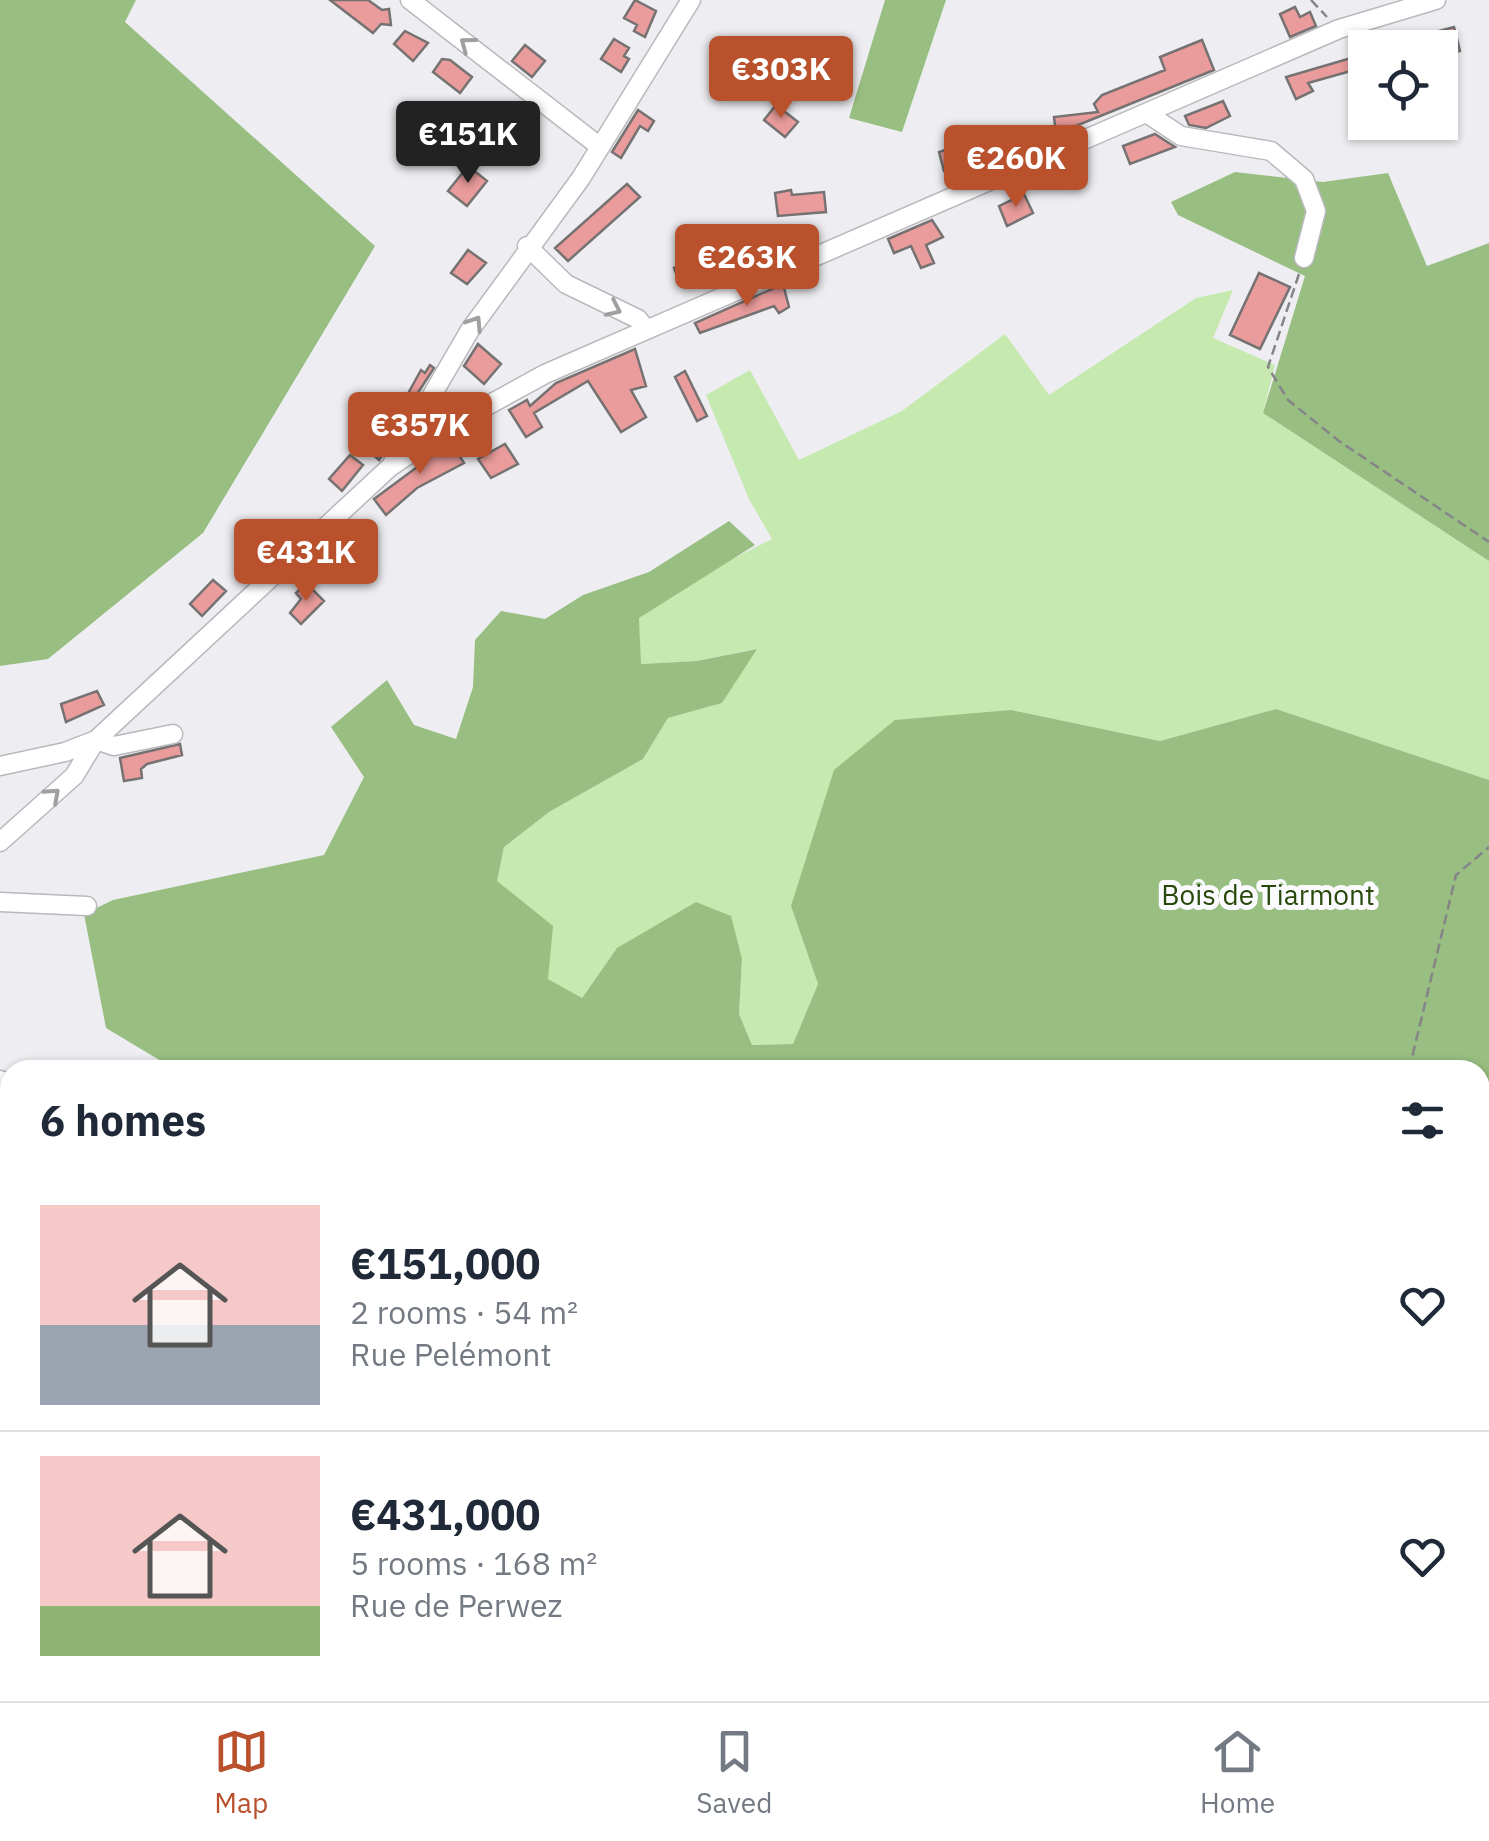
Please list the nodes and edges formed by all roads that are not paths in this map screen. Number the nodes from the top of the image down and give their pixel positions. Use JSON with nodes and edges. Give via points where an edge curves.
{"nodes":[{"id":1,"x":410,"y":0,"type":"edge"},
{"id":2,"x":691,"y":0,"type":"edge"},
{"id":3,"x":1436,"y":0,"type":"edge"},
{"id":4,"x":1148,"y":114,"type":"junction"},
{"id":5,"x":600,"y":146,"type":"junction"},
{"id":6,"x":527,"y":246,"type":"junction"},
{"id":7,"x":1304,"y":258,"type":"road end"},
{"id":8,"x":646,"y":329,"type":"junction"},
{"id":9,"x":390,"y":467,"type":"junction"},
{"id":10,"x":173,"y":734,"type":"dead end"},
{"id":11,"x":96,"y":740,"type":"junction"},
{"id":12,"x":0,"y":766,"type":"edge"},
{"id":13,"x":0,"y":842,"type":"edge"},
{"id":14,"x":0,"y":902,"type":"edge"},
{"id":15,"x":87,"y":906,"type":"dead end"}],
"edges":[{"from":5,"to":1,"type":"street","one_way":true},
{"from":2,"to":5,"type":"street"},
{"from":3,"to":4,"type":"street","via":[[1339,28]]},
{"from":4,"to":7,"type":"street","via":[[1182,136],[1271,152],[1304,179],[1316,212]]},
{"from":4,"to":8,"type":"street"},
{"from":5,"to":6,"type":"street"},
{"from":6,"to":8,"type":"street","one_way":true,"via":[[566,284]]},
{"from":9,"to":6,"type":"street","one_way":true},
{"from":8,"to":9,"type":"street","via":[[544,374]]},
{"from":9,"to":11,"type":"street"},
{"from":10,"to":11,"type":"street","via":[[114,746]]},
{"from":11,"to":12,"type":"street"},
{"from":13,"to":11,"type":"street","one_way":true,"via":[[74,776]]},
{"from":14,"to":15,"type":"street"}]}
